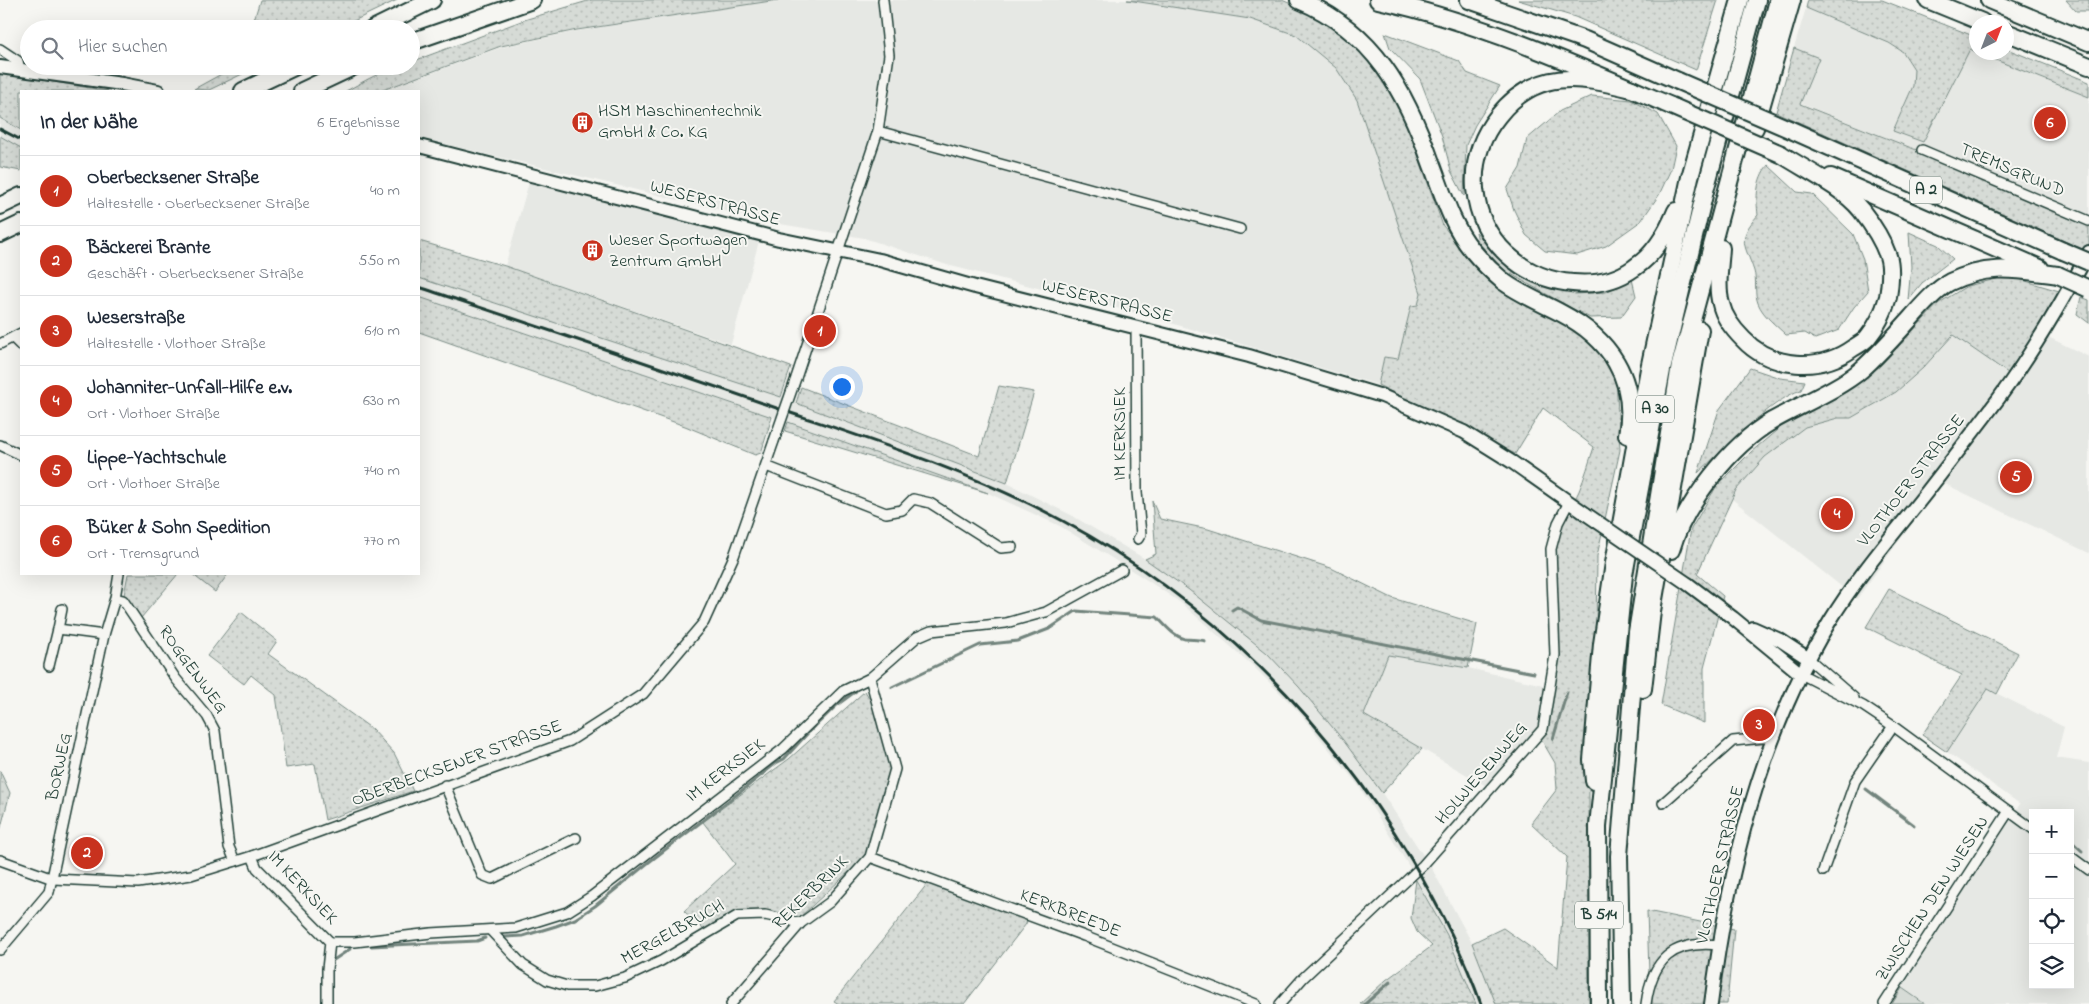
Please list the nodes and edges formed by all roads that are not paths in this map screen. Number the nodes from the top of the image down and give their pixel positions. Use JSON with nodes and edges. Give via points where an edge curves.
{"nodes":[{"id":1,"x":432,"y":0,"type":"edge"},
{"id":2,"x":532,"y":0,"type":"edge"},
{"id":3,"x":883,"y":0,"type":"edge"},
{"id":4,"x":1299,"y":0,"type":"edge"},
{"id":5,"x":1378,"y":0,"type":"edge"},
{"id":6,"x":1469,"y":0,"type":"edge"},
{"id":7,"x":1740,"y":0,"type":"edge"},
{"id":8,"x":1757,"y":0,"type":"edge"},
{"id":9,"x":1778,"y":0,"type":"edge"},
{"id":10,"x":1792,"y":0,"type":"edge"},
{"id":11,"x":1928,"y":0,"type":"edge"},
{"id":12,"x":1988,"y":0,"type":"edge"},
{"id":13,"x":1969,"y":17,"type":"edge"},
{"id":14,"x":391,"y":20,"type":"edge"},
{"id":15,"x":2014,"y":35,"type":"edge"},
{"id":16,"x":420,"y":39,"type":"edge"},
{"id":17,"x":2089,"y":42,"type":"edge"},
{"id":18,"x":0,"y":49,"type":"edge"},
{"id":19,"x":2089,"y":66,"type":"edge"},
{"id":20,"x":0,"y":67,"type":"edge"},
{"id":21,"x":20,"y":70,"type":"joint"},
{"id":22,"x":56,"y":75,"type":"edge"},
{"id":23,"x":277,"y":75,"type":"edge"},
{"id":24,"x":336,"y":75,"type":"edge"},
{"id":25,"x":1632,"y":89,"type":"junction"},
{"id":26,"x":153,"y":90,"type":"edge"},
{"id":27,"x":245,"y":90,"type":"edge"},
{"id":28,"x":304,"y":90,"type":"edge"},
{"id":29,"x":878,"y":131,"type":"junction"},
{"id":30,"x":420,"y":146,"type":"edge"},
{"id":31,"x":1922,"y":150,"type":"dead end"},
{"id":32,"x":1781,"y":154,"type":"junction"},
{"id":33,"x":1690,"y":177,"type":"junction"},
{"id":34,"x":20,"y":196,"type":"edge"},
{"id":35,"x":0,"y":206,"type":"edge"},
{"id":36,"x":2089,"y":221,"type":"edge"},
{"id":37,"x":20,"y":224,"type":"edge"},
{"id":38,"x":1240,"y":229,"type":"dead end"},
{"id":39,"x":0,"y":234,"type":"edge"},
{"id":40,"x":1721,"y":248,"type":"junction"},
{"id":41,"x":838,"y":250,"type":"junction"},
{"id":42,"x":2089,"y":252,"type":"edge"},
{"id":43,"x":2089,"y":262,"type":"edge"},
{"id":44,"x":2058,"y":275,"type":"junction"},
{"id":45,"x":2089,"y":289,"type":"edge"},
{"id":46,"x":1136,"y":327,"type":"junction"},
{"id":47,"x":17,"y":335,"type":"edge"},
{"id":48,"x":0,"y":344,"type":"edge"},
{"id":49,"x":0,"y":445,"type":"edge"},
{"id":50,"x":20,"y":454,"type":"edge"},
{"id":51,"x":766,"y":466,"type":"junction"},
{"id":52,"x":1569,"y":502,"type":"junction"},
{"id":53,"x":1138,"y":540,"type":"dead end"},
{"id":54,"x":1012,"y":547,"type":"dead end"},
{"id":55,"x":1614,"y":563,"type":"junction"},
{"id":56,"x":1122,"y":570,"type":"dead end"},
{"id":57,"x":119,"y":575,"type":"edge"},
{"id":58,"x":115,"y":598,"type":"junction"},
{"id":59,"x":62,"y":609,"type":"dead end"},
{"id":60,"x":1652,"y":612,"type":"junction"},
{"id":61,"x":1733,"y":618,"type":"junction"},
{"id":62,"x":58,"y":629,"type":"junction"},
{"id":63,"x":104,"y":635,"type":"junction"},
{"id":64,"x":1809,"y":659,"type":"junction"},
{"id":65,"x":49,"y":666,"type":"dead end"},
{"id":66,"x":1801,"y":674,"type":"junction"},
{"id":67,"x":870,"y":678,"type":"junction"},
{"id":68,"x":1863,"y":706,"type":"junction"},
{"id":69,"x":1894,"y":726,"type":"junction"},
{"id":70,"x":1774,"y":737,"type":"junction"},
{"id":71,"x":445,"y":785,"type":"junction"},
{"id":72,"x":1664,"y":803,"type":"dead end"},
{"id":73,"x":2009,"y":811,"type":"junction"},
{"id":74,"x":1598,"y":826,"type":"junction"},
{"id":75,"x":2029,"y":826,"type":"edge"},
{"id":76,"x":576,"y":838,"type":"dead end"},
{"id":77,"x":252,"y":856,"type":"junction"},
{"id":78,"x":1619,"y":856,"type":"junction"},
{"id":79,"x":870,"y":857,"type":"junction"},
{"id":80,"x":2074,"y":859,"type":"edge"},
{"id":81,"x":0,"y":860,"type":"edge"},
{"id":82,"x":235,"y":861,"type":"junction"},
{"id":83,"x":2089,"y":870,"type":"edge"},
{"id":84,"x":1823,"y":871,"type":"dead end"},
{"id":85,"x":53,"y":879,"type":"junction"},
{"id":86,"x":801,"y":923,"type":"junction"},
{"id":87,"x":490,"y":930,"type":"junction"},
{"id":88,"x":330,"y":942,"type":"junction"},
{"id":89,"x":1719,"y":945,"type":"junction"},
{"id":90,"x":0,"y":950,"type":"edge"},
{"id":91,"x":327,"y":1004,"type":"edge"},
{"id":92,"x":731,"y":1004,"type":"edge"},
{"id":93,"x":1256,"y":1004,"type":"edge"},
{"id":94,"x":1280,"y":1004,"type":"edge"},
{"id":95,"x":1599,"y":1004,"type":"edge"},
{"id":96,"x":1622,"y":1004,"type":"edge"},
{"id":97,"x":1646,"y":1004,"type":"edge"},
{"id":98,"x":1711,"y":1004,"type":"edge"},
{"id":99,"x":1884,"y":1004,"type":"edge"}],
"edges":[{"from":1,"to":14,"type":"highway"},
{"from":2,"to":16,"type":"highway"},
{"from":3,"to":29,"type":"street","name":"OBERBECKSENER STRASSE","via":[[889,55]]},
{"from":4,"to":55,"type":"highway","via":[[1340,23],[1367,46],[1389,73],[1418,124],[1457,226],[1487,267],[1528,297],[1588,329],[1609,349],[1622,374],[1628,397],[1629,424],[1613,508]]},
{"from":5,"to":25,"type":"highway","via":[[1483,30]]},
{"from":6,"to":43,"type":"highway","number":"A 2","bridge":true,"via":[[1585,40]]},
{"from":7,"to":33,"type":"highway"},
{"from":8,"to":74,"type":"highway","number":"A 30","via":[[1706,187],[1662,370],[1624,574]]},
{"from":9,"to":78,"type":"highway","number":"A 30","via":[[1680,365],[1636,632]]},
{"from":10,"to":40,"type":"highway"},
{"from":11,"to":13,"type":"highway"},
{"from":12,"to":17,"type":"highway"},
{"from":15,"to":19,"type":"highway"},
{"from":18,"to":21,"type":"street","via":[[18,60]]},
{"from":20,"to":21,"type":"street"},
{"from":22,"to":26,"type":"street"},
{"from":23,"to":27,"type":"highway"},
{"from":24,"to":28,"type":"highway"},
{"from":25,"to":32,"type":"highway","bridge":true},
{"from":25,"to":33,"type":"highway","via":[[1600,81],[1566,78],[1530,87],[1510,101],[1484,136],[1478,153],[1474,174],[1477,203],[1485,226],[1502,251],[1525,270],[1540,277],[1555,282],[1584,284],[1610,280],[1633,269],[1657,247],[1671,224]]},
{"from":29,"to":38,"type":"street"},
{"from":29,"to":41,"type":"street","name":"OBERBECKSENER STRASSE"},
{"from":30,"to":41,"type":"street","name":"WESERSTRASSE","via":[[779,239]]},
{"from":31,"to":36,"type":"street","name":"TREMSGRUND"},
{"from":32,"to":40,"type":"highway","via":[[1836,188],[1860,209],[1878,233],[1888,257],[1890,285],[1884,312],[1867,338],[1846,354],[1824,362],[1799,365],[1774,360],[1751,348],[1732,328],[1721,305]]},
{"from":32,"to":44,"type":"highway"},
{"from":33,"to":55,"type":"highway","via":[[1648,370]]},
{"from":34,"to":35,"type":"highway"},
{"from":37,"to":39,"type":"highway"},
{"from":40,"to":60,"type":"highway","via":[[1698,338]]},
{"from":41,"to":46,"type":"street","name":"WESERSTRASSE"},
{"from":41,"to":51,"type":"street","name":"OBERBECKSENER STRASSE","bridge":true},
{"from":42,"to":64,"type":"street","name":"VLOTHOER STRASSE","via":[[2000,397],[1864,572]]},
{"from":44,"to":45,"type":"highway","bridge":true},
{"from":44,"to":60,"type":"highway","via":[[1990,269],[1948,283],[1926,301],[1859,372],[1743,441],[1705,486],[1676,532]]},
{"from":46,"to":52,"type":"street","name":"WESERSTRASSE","via":[[1249,356],[1382,396],[1464,432]]},
{"from":46,"to":53,"type":"street","name":"IM KERKSIEK"},
{"from":47,"to":48,"type":"street"},
{"from":49,"to":50,"type":"street"},
{"from":51,"to":54,"type":"street","via":[[886,513],[902,510],[913,500],[922,500],[1001,548]]},
{"from":51,"to":71,"type":"street","name":"OBERBECKSENER STRASSE","via":[[734,556],[704,622],[643,694],[570,741]]},
{"from":52,"to":61,"type":"street","name":"WESERSTRASSE","bridge":true},
{"from":52,"to":94,"type":"street","name":"HOLWIESENWEG","via":[[1558,522],[1551,548],[1555,655],[1543,729],[1423,865],[1303,978]]},
{"from":55,"to":74,"type":"highway","via":[[1602,644],[1592,760]]},
{"from":56,"to":67,"type":"street","name":"IM KERKSIEK","via":[[1046,612],[1006,623],[931,632],[917,637]]},
{"from":57,"to":58,"type":"street","name":"BORWEG"},
{"from":58,"to":63,"type":"street","name":"BORWEG"},
{"from":58,"to":82,"type":"street","name":"ROGGENWEG","via":[[123,600],[215,731],[229,847]]},
{"from":59,"to":62,"type":"street"},
{"from":60,"to":78,"type":"highway","via":[[1634,788]]},
{"from":61,"to":64,"type":"street","name":"WESERSTRASSE","via":[[1780,640]]},
{"from":61,"to":66,"type":"street","name":"WESERSTRASSE"},
{"from":62,"to":63,"type":"street"},
{"from":62,"to":65,"type":"street"},
{"from":63,"to":85,"type":"street","name":"BORWEG"},
{"from":64,"to":66,"type":"street","name":"VLOTHOER STRASSE"},
{"from":64,"to":68,"type":"street","name":"WESERSTRASSE"},
{"from":66,"to":68,"type":"street","name":"WESERSTRASSE"},
{"from":66,"to":70,"type":"street","name":"VLOTHOER STRASSE"},
{"from":67,"to":79,"type":"street","name":"REKERBRINK","via":[[895,769]]},
{"from":67,"to":87,"type":"street","name":"IM KERKSIEK","via":[[843,691],[783,748],[592,896],[567,912],[544,921]]},
{"from":68,"to":69,"type":"street","name":"WESERSTRASSE"},
{"from":69,"to":73,"type":"street","name":"WESERSTRASSE"},
{"from":69,"to":84,"type":"street","via":[[1855,781]]},
{"from":70,"to":72,"type":"street","via":[[1734,741]]},
{"from":70,"to":89,"type":"street","name":"VLOTHOER STRASSE","via":[[1740,845]]},
{"from":71,"to":76,"type":"street","via":[[482,875],[492,880]]},
{"from":71,"to":77,"type":"street","name":"OBERBECKSENER STRASSE"},
{"from":73,"to":75,"type":"street","name":"WESERSTRASSE"},
{"from":73,"to":99,"type":"street","name":"ZWISCHEN DEN WIESEN"},
{"from":74,"to":95,"type":"highway","number":"B 514"},
{"from":77,"to":82,"type":"street","name":"OBERBECKSENER STRASSE"},
{"from":77,"to":88,"type":"street","name":"IM KERKSIEK","via":[[257,868]]},
{"from":78,"to":96,"type":"highway","number":"B 514"},
{"from":79,"to":86,"type":"street","name":"REKERBRINK","via":[[830,902]]},
{"from":79,"to":93,"type":"street","name":"KERKBREEDE"},
{"from":80,"to":83,"type":"street"},
{"from":81,"to":85,"type":"street","name":"OBERBECKSENER STRASSE"},
{"from":82,"to":85,"type":"street","name":"OBERBECKSENER STRASSE","via":[[191,875],[138,883]]},
{"from":85,"to":90,"type":"street","name":"BORWEG","via":[[49,892]]},
{"from":86,"to":87,"type":"street","name":"MERGELBRUCH","via":[[765,914],[737,916],[661,961],[625,978],[596,986],[567,986],[548,980],[523,965]]},
{"from":86,"to":92,"type":"street","name":"REKERBRINK"},
{"from":87,"to":88,"type":"street","name":"IM KERKSIEK"},
{"from":88,"to":91,"type":"street","name":"IM KERKSIEK"},
{"from":89,"to":97,"type":"street","via":[[1690,944],[1675,949],[1661,961],[1649,984]]},
{"from":89,"to":98,"type":"street","name":"VLOTHOER STRASSE"}]}
